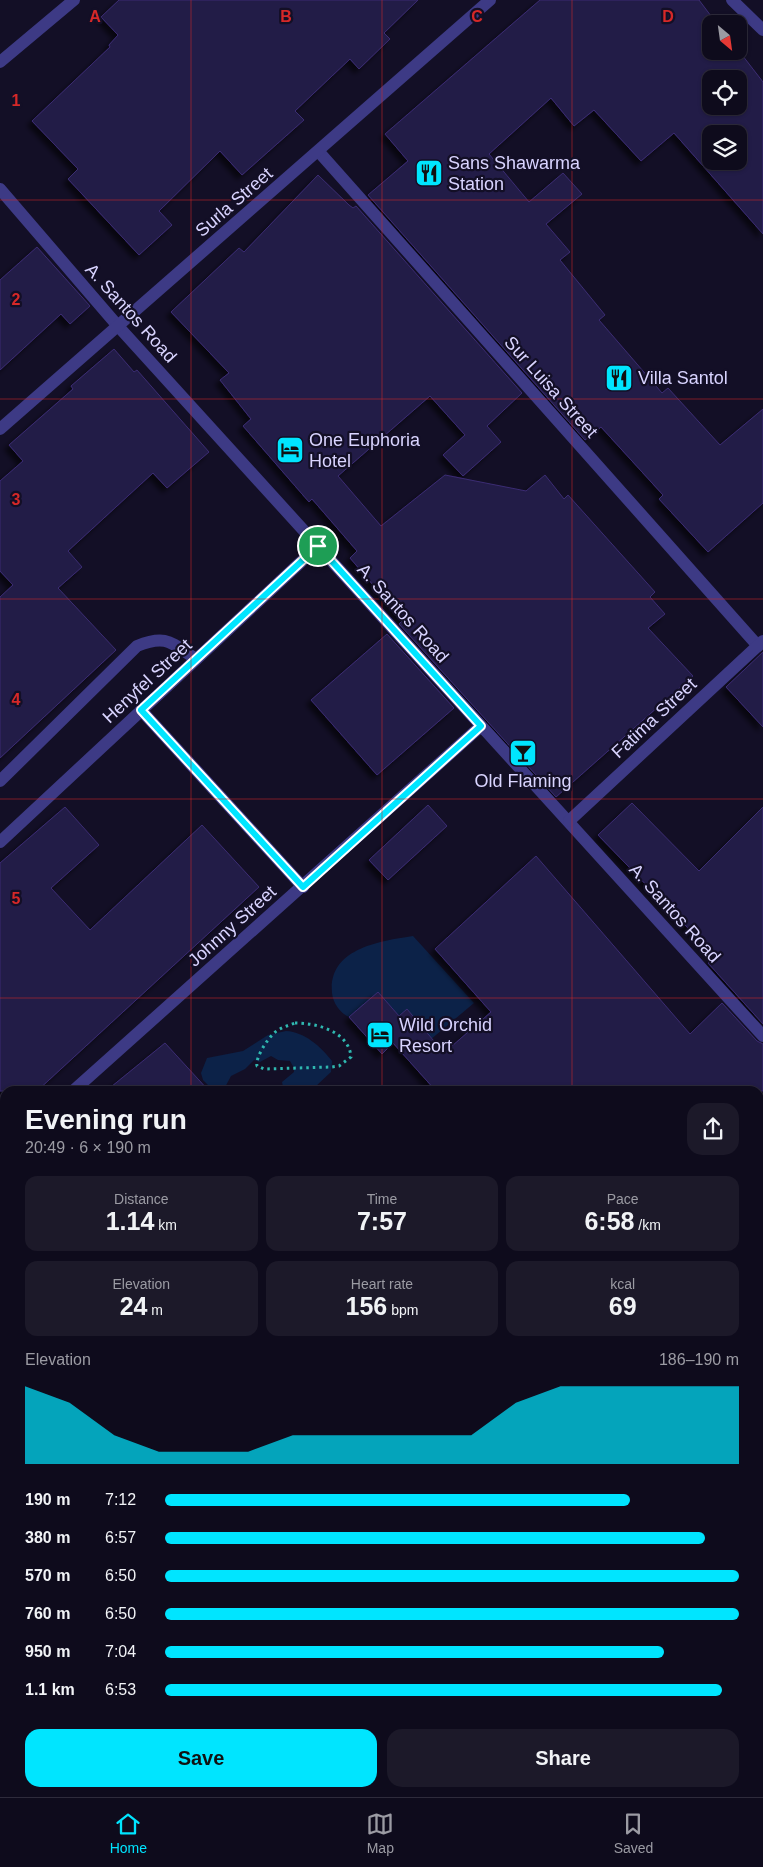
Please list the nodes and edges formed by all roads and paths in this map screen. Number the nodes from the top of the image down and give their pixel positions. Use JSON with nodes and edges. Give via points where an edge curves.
{"nodes":[{"id":1,"x":74,"y":0,"type":"edge"},
{"id":2,"x":490,"y":0,"type":"edge"},
{"id":3,"x":732,"y":0,"type":"edge"},
{"id":4,"x":763,"y":30,"type":"edge"},
{"id":5,"x":0,"y":62,"type":"edge"},
{"id":6,"x":319,"y":152,"type":"junction"},
{"id":7,"x":0,"y":189,"type":"edge"},
{"id":8,"x":117,"y":325,"type":"junction"},
{"id":9,"x":0,"y":429,"type":"edge"},
{"id":10,"x":318,"y":546,"type":"junction"},
{"id":11,"x":760,"y":644,"type":"edge"},
{"id":12,"x":196,"y":659,"type":"junction"},
{"id":13,"x":141,"y":710,"type":"junction"},
{"id":14,"x":481,"y":726,"type":"junction"},
{"id":15,"x":0,"y":781,"type":"edge"},
{"id":16,"x":569,"y":821,"type":"junction"},
{"id":17,"x":0,"y":842,"type":"edge"},
{"id":18,"x":303,"y":887,"type":"junction"},
{"id":19,"x":763,"y":1036,"type":"edge"},
{"id":20,"x":294,"y":1068,"type":"joint"},
{"id":21,"x":79,"y":1086,"type":"edge"}],
"edges":[{"from":1,"to":5,"type":"street"},
{"from":2,"to":6,"type":"street","name":"Surla Street"},
{"from":3,"to":4,"type":"street"},
{"from":6,"to":8,"type":"street","name":"Surla Street"},
{"from":6,"to":11,"type":"street","name":"Sur Luisa Street"},
{"from":7,"to":8,"type":"street","name":"A. Santos Road"},
{"from":8,"to":9,"type":"street","name":"Surla Street"},
{"from":8,"to":10,"type":"street","name":"A. Santos Road"},
{"from":10,"to":12,"type":"street","name":"Henyfel Street"},
{"from":10,"to":14,"type":"street","name":"A. Santos Road"},
{"from":11,"to":16,"type":"street","name":"Fatima Street"},
{"from":12,"to":13,"type":"street","name":"Henyfel Street"},
{"from":12,"to":15,"type":"street","via":[[169,641],[155,639],[137,646]]},
{"from":13,"to":17,"type":"street","name":"Henyfel Street"},
{"from":13,"to":18,"type":"street"},
{"from":14,"to":16,"type":"street","name":"A. Santos Road"},
{"from":14,"to":18,"type":"street","name":"Johnny Street"},
{"from":16,"to":19,"type":"street","name":"A. Santos Road"},
{"from":18,"to":21,"type":"street","name":"Johnny Street"},
{"from":20,"to":20,"type":"path","via":[[260,1068],[256,1063],[273,1034],[283,1027],[310,1023],[330,1030],[350,1048],[351,1057],[347,1062],[332,1067]]}]}
